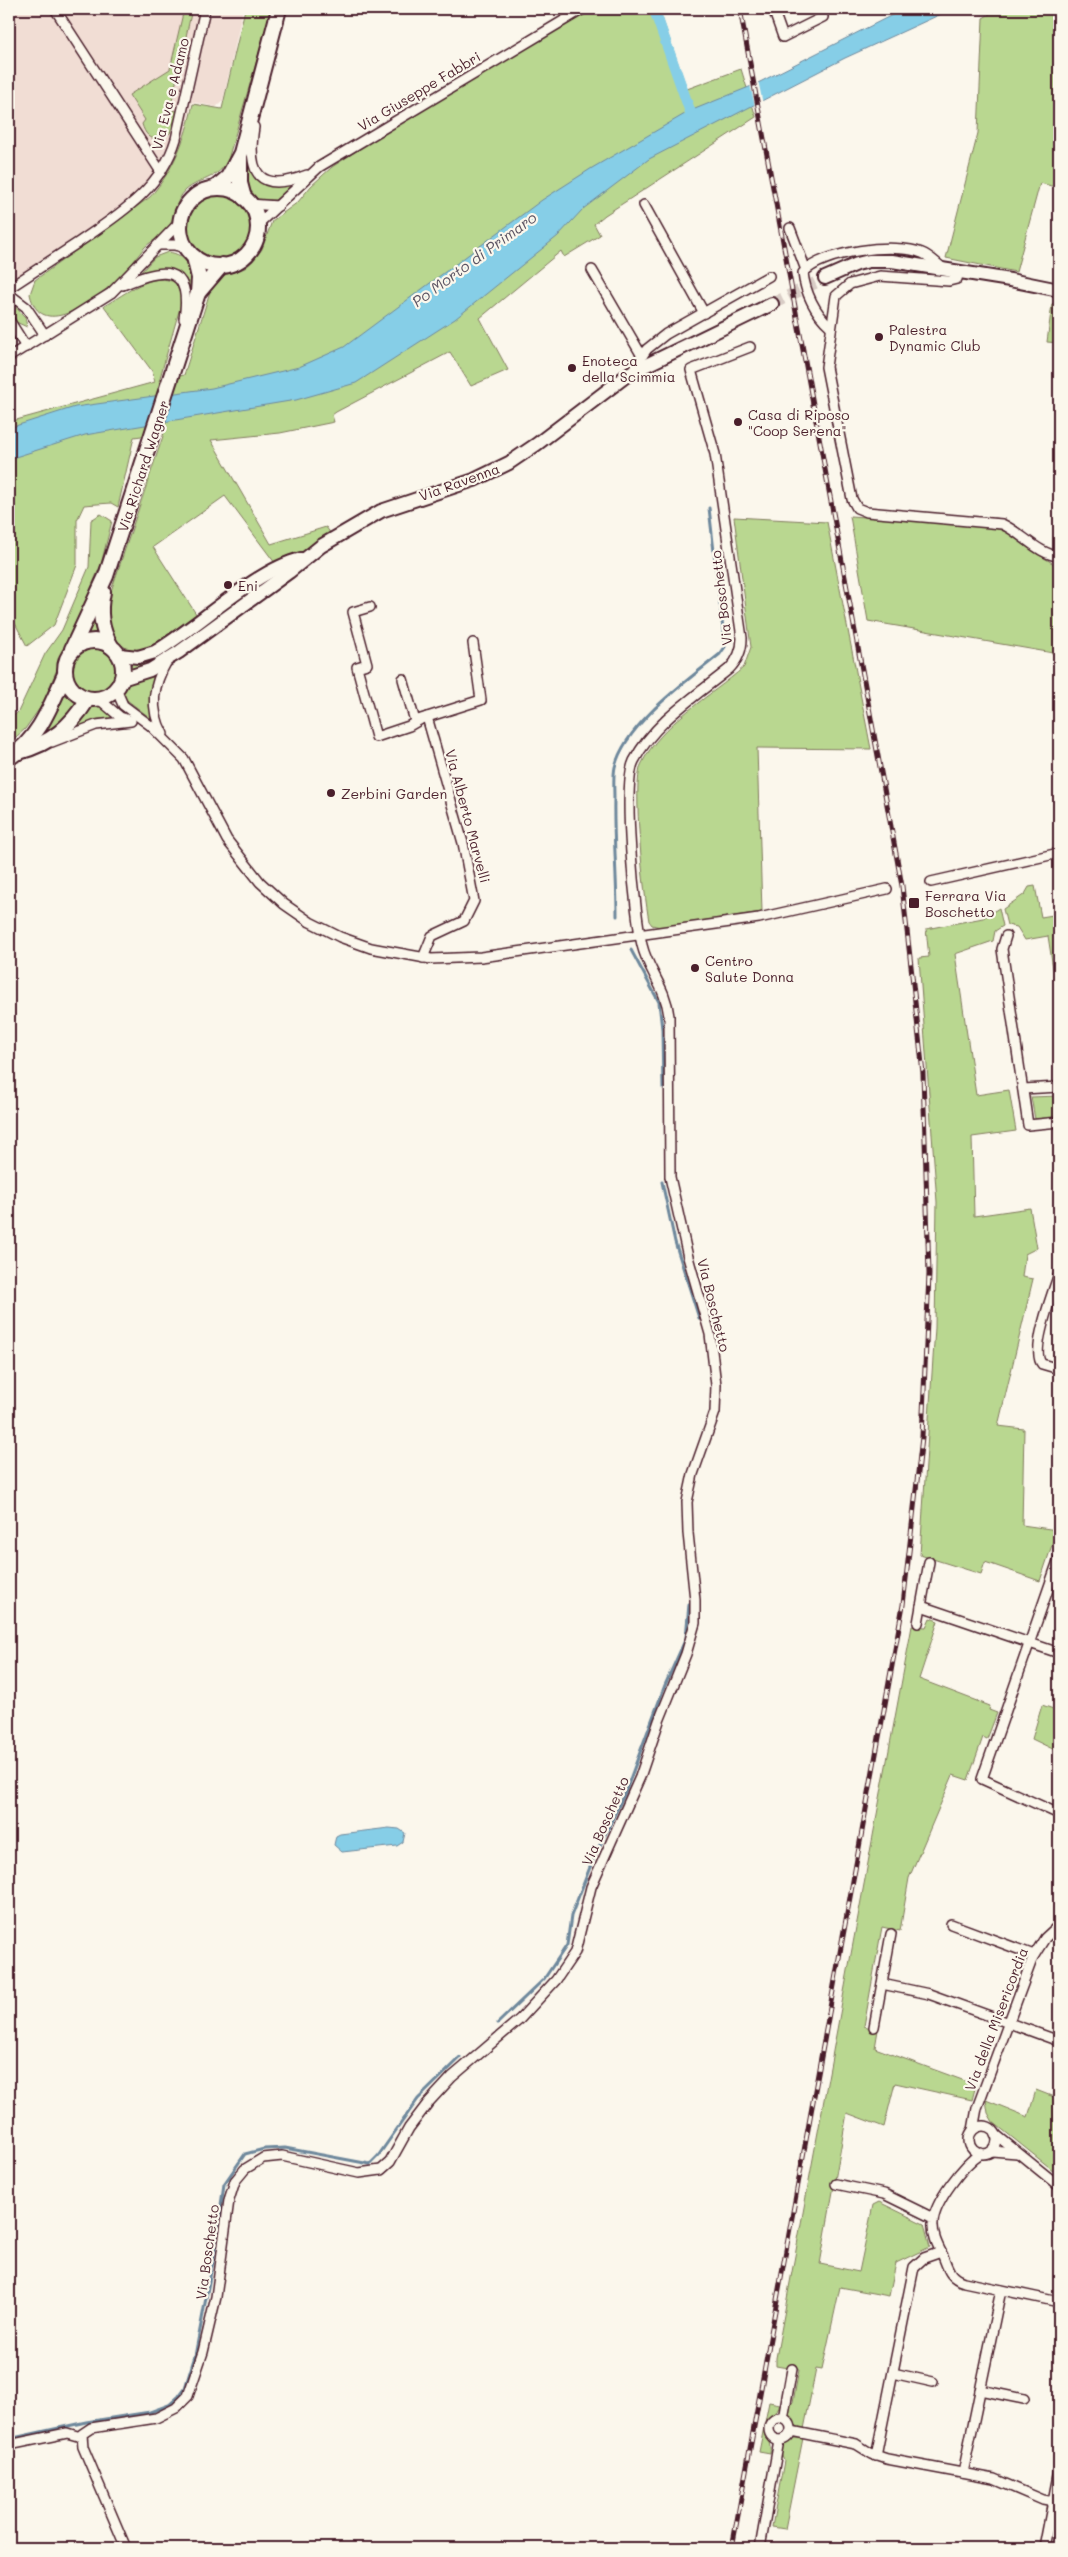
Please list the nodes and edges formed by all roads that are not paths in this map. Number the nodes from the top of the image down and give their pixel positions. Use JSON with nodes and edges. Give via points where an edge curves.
{"nodes":[{"id":1,"x":55,"y":9,"type":"edge"},
{"id":2,"x":205,"y":9,"type":"edge"},
{"id":3,"x":279,"y":9,"type":"edge"},
{"id":4,"x":583,"y":9,"type":"edge"},
{"id":5,"x":773,"y":9,"type":"edge"},
{"id":6,"x":823,"y":17,"type":"dead end"},
{"id":7,"x":259,"y":90,"type":"junction"},
{"id":8,"x":241,"y":153,"type":"junction"},
{"id":9,"x":161,"y":172,"type":"junction"},
{"id":10,"x":312,"y":172,"type":"junction"},
{"id":11,"x":215,"y":188,"type":"junction"},
{"id":12,"x":247,"y":201,"type":"junction"},
{"id":13,"x":644,"y":204,"type":"dead end"},
{"id":14,"x":278,"y":206,"type":"junction"},
{"id":15,"x":180,"y":222,"type":"junction"},
{"id":16,"x":257,"y":225,"type":"junction"},
{"id":17,"x":790,"y":228,"type":"dead end"},
{"id":18,"x":159,"y":246,"type":"junction"},
{"id":19,"x":190,"y":252,"type":"junction"},
{"id":20,"x":222,"y":265,"type":"junction"},
{"id":21,"x":592,"y":270,"type":"dead end"},
{"id":22,"x":946,"y":270,"type":"junction"},
{"id":23,"x":960,"y":272,"type":"junction"},
{"id":24,"x":805,"y":274,"type":"junction"},
{"id":25,"x":769,"y":276,"type":"dead end"},
{"id":26,"x":825,"y":278,"type":"tunnel mouth"},
{"id":27,"x":118,"y":287,"type":"junction"},
{"id":28,"x":9,"y":288,"type":"edge"},
{"id":29,"x":1059,"y":290,"type":"edge"},
{"id":30,"x":198,"y":293,"type":"junction"},
{"id":31,"x":9,"y":294,"type":"edge"},
{"id":32,"x":772,"y":304,"type":"tunnel mouth"},
{"id":33,"x":704,"y":313,"type":"junction"},
{"id":34,"x":9,"y":320,"type":"edge"},
{"id":35,"x":830,"y":326,"type":"junction"},
{"id":36,"x":45,"y":335,"type":"junction"},
{"id":37,"x":26,"y":347,"type":"junction"},
{"id":38,"x":750,"y":347,"type":"dead end"},
{"id":39,"x":178,"y":355,"type":"junction"},
{"id":40,"x":642,"y":356,"type":"junction"},
{"id":41,"x":9,"y":357,"type":"edge"},
{"id":42,"x":630,"y":373,"type":"junction"},
{"id":43,"x":1059,"y":556,"type":"edge"},
{"id":44,"x":106,"y":576,"type":"junction"},
{"id":45,"x":270,"y":579,"type":"junction"},
{"id":46,"x":370,"y":607,"type":"dead end"},
{"id":47,"x":473,"y":643,"type":"dead end"},
{"id":48,"x":72,"y":649,"type":"junction"},
{"id":49,"x":115,"y":650,"type":"junction"},
{"id":50,"x":168,"y":659,"type":"junction"},
{"id":51,"x":65,"y":674,"type":"junction"},
{"id":52,"x":403,"y":679,"type":"dead end"},
{"id":53,"x":119,"y":684,"type":"junction"},
{"id":54,"x":94,"y":699,"type":"junction"},
{"id":55,"x":427,"y":717,"type":"junction"},
{"id":56,"x":131,"y":721,"type":"junction"},
{"id":57,"x":415,"y":722,"type":"junction"},
{"id":58,"x":151,"y":726,"type":"junction"},
{"id":59,"x":166,"y":740,"type":"junction"},
{"id":60,"x":38,"y":747,"type":"junction"},
{"id":61,"x":14,"y":755,"type":"edge"},
{"id":62,"x":1059,"y":854,"type":"edge"},
{"id":63,"x":931,"y":882,"type":"dead end"},
{"id":64,"x":887,"y":889,"type":"dead end"},
{"id":65,"x":640,"y":935,"type":"junction"},
{"id":66,"x":1006,"y":936,"type":"dead end"},
{"id":67,"x":423,"y":958,"type":"junction"},
{"id":68,"x":1059,"y":1087,"type":"edge"},
{"id":69,"x":1023,"y":1089,"type":"junction"},
{"id":70,"x":1059,"y":1122,"type":"edge"},
{"id":71,"x":1059,"y":1274,"type":"edge"},
{"id":72,"x":1059,"y":1369,"type":"edge"},
{"id":73,"x":1059,"y":1558,"type":"edge"},
{"id":74,"x":929,"y":1562,"type":"dead end"},
{"id":75,"x":921,"y":1606,"type":"junction"},
{"id":76,"x":918,"y":1623,"type":"dead end"},
{"id":77,"x":1029,"y":1643,"type":"junction"},
{"id":78,"x":1059,"y":1653,"type":"edge"},
{"id":79,"x":1059,"y":1814,"type":"edge"},
{"id":80,"x":951,"y":1924,"type":"dead end"},
{"id":81,"x":1059,"y":1925,"type":"edge"},
{"id":82,"x":891,"y":1934,"type":"dead end"},
{"id":83,"x":1034,"y":1954,"type":"junction"},
{"id":84,"x":882,"y":1984,"type":"junction"},
{"id":85,"x":1008,"y":2024,"type":"junction"},
{"id":86,"x":874,"y":2027,"type":"dead end"},
{"id":87,"x":1059,"y":2042,"type":"edge"},
{"id":88,"x":980,"y":2102,"type":"junction"},
{"id":89,"x":987,"y":2126,"type":"junction"},
{"id":90,"x":974,"y":2130,"type":"junction"},
{"id":91,"x":995,"y":2134,"type":"junction"},
{"id":92,"x":970,"y":2142,"type":"junction"},
{"id":93,"x":992,"y":2150,"type":"junction"},
{"id":94,"x":981,"y":2153,"type":"junction"},
{"id":95,"x":1020,"y":2154,"type":"junction"},
{"id":96,"x":964,"y":2167,"type":"junction"},
{"id":97,"x":836,"y":2184,"type":"dead end"},
{"id":98,"x":1059,"y":2186,"type":"edge"},
{"id":99,"x":933,"y":2218,"type":"junction"},
{"id":100,"x":941,"y":2252,"type":"junction"},
{"id":101,"x":1001,"y":2290,"type":"junction"},
{"id":102,"x":1059,"y":2302,"type":"edge"},
{"id":103,"x":792,"y":2369,"type":"dead end"},
{"id":104,"x":892,"y":2373,"type":"junction"},
{"id":105,"x":933,"y":2382,"type":"dead end"},
{"id":106,"x":980,"y":2390,"type":"junction"},
{"id":107,"x":1024,"y":2399,"type":"dead end"},
{"id":108,"x":783,"y":2419,"type":"junction"},
{"id":109,"x":791,"y":2431,"type":"junction"},
{"id":110,"x":82,"y":2435,"type":"junction"},
{"id":111,"x":779,"y":2440,"type":"junction"},
{"id":112,"x":9,"y":2445,"type":"edge"},
{"id":113,"x":876,"y":2456,"type":"junction"},
{"id":114,"x":1059,"y":2470,"type":"edge"},
{"id":115,"x":963,"y":2473,"type":"junction"},
{"id":116,"x":1056,"y":2502,"type":"edge"},
{"id":117,"x":126,"y":2548,"type":"edge"},
{"id":118,"x":760,"y":2548,"type":"edge"},
{"id":119,"x":1044,"y":2548,"type":"edge"}],
"edges":[{"from":1,"to":9,"type":"street"},
{"from":2,"to":9,"type":"street","name":"Via Eva e Adamo","via":[[176,139]]},
{"from":3,"to":7,"type":"main road"},
{"from":4,"to":10,"type":"street","name":"Via Giuseppe Fabbri"},
{"from":5,"to":6,"type":"street","via":[[782,36]]},
{"from":7,"to":8,"type":"main road"},
{"from":7,"to":10,"type":"street","via":[[251,148],[256,172],[264,179],[278,182]]},
{"from":8,"to":11,"type":"main road","via":[[228,177]]},
{"from":8,"to":12,"type":"main road","via":[[240,183]]},
{"from":9,"to":28,"type":"street","name":"Via Eva e Adamo","via":[[145,193],[125,210]]},
{"from":10,"to":14,"type":"street","name":"Via Giuseppe Fabbri"},
{"from":11,"to":12,"type":"main road","via":[[234,191]]},
{"from":11,"to":15,"type":"main road","via":[[191,199]]},
{"from":12,"to":14,"type":"street"},
{"from":12,"to":16,"type":"main road"},
{"from":13,"to":33,"type":"street"},
{"from":14,"to":16,"type":"street","name":"Via Giuseppe Fabbri"},
{"from":15,"to":18,"type":"street"},
{"from":15,"to":19,"type":"main road","name":"Via Richard Wagner","via":[[181,236]]},
{"from":16,"to":20,"type":"main road","name":"Via Richard Wagner","via":[[255,238],[247,252]]},
{"from":17,"to":24,"type":"street"},
{"from":18,"to":19,"type":"street","via":[[174,244]]},
{"from":18,"to":27,"type":"street"},
{"from":19,"to":20,"type":"main road","via":[[205,263]]},
{"from":19,"to":30,"type":"main road","name":"Via Richard Wagner","via":[[199,278]]},
{"from":20,"to":30,"type":"main road","name":"Via Richard Wagner"},
{"from":21,"to":40,"type":"street"},
{"from":22,"to":23,"type":"main road"},
{"from":22,"to":24,"type":"street","via":[[923,253],[868,249],[849,252]]},
{"from":22,"to":26,"type":"main road","via":[[892,261],[869,261]]},
{"from":23,"to":29,"type":"main road"},
{"from":23,"to":35,"type":"street","via":[[957,279],[949,281],[880,276],[850,284],[836,296]]},
{"from":24,"to":35,"type":"street","via":[[807,290],[818,313]]},
{"from":25,"to":33,"type":"street","name":"Via Ravenna"},
{"from":27,"to":36,"type":"street"},
{"from":27,"to":39,"type":"street","name":"Via Richard Wagner","via":[[155,272],[181,281],[186,300]]},
{"from":30,"to":39,"type":"main road","name":"Via Richard Wagner"},
{"from":31,"to":36,"type":"street","via":[[26,307]]},
{"from":32,"to":42,"type":"main road","name":"Via Ravenna"},
{"from":33,"to":40,"type":"street","name":"Via Ravenna","via":[[666,334]]},
{"from":34,"to":37,"type":"street"},
{"from":35,"to":43,"type":"street","via":[[826,367],[852,499],[857,508],[867,512],[1002,524],[1021,534],[1047,555]]},
{"from":36,"to":37,"type":"street"},
{"from":37,"to":41,"type":"street"},
{"from":38,"to":65,"type":"street","name":"Via Boschetto","via":[[691,370],[715,454],[742,644],[734,664],[666,721],[631,768],[632,874]]},
{"from":39,"to":44,"type":"main road","name":"Via Richard Wagner"},
{"from":40,"to":42,"type":"street","name":"Via Ravenna"},
{"from":42,"to":45,"type":"main road","name":"Via Ravenna","via":[[509,463],[474,480],[381,511],[303,558],[288,562]]},
{"from":44,"to":48,"type":"main road","name":"Via Richard Wagner"},
{"from":44,"to":49,"type":"main road","name":"Via Richard Wagner","via":[[101,609],[104,632]]},
{"from":45,"to":49,"type":"main road","name":"Via Ravenna","via":[[155,652],[138,657]]},
{"from":45,"to":50,"type":"main road","name":"Via Ravenna"},
{"from":46,"to":57,"type":"street","via":[[353,612],[367,664],[357,666],[376,737]]},
{"from":47,"to":55,"type":"street","via":[[481,700]]},
{"from":48,"to":49,"type":"main road","name":"Via Ravenna","via":[[90,640],[98,640]]},
{"from":48,"to":51,"type":"main road","name":"Via Ravenna","via":[[65,661]]},
{"from":49,"to":53,"type":"main road","via":[[123,666]]},
{"from":50,"to":53,"type":"main road","name":"Via Ravenna"},
{"from":50,"to":59,"type":"street","via":[[154,695],[155,716]]},
{"from":51,"to":54,"type":"main road","via":[[74,692]]},
{"from":51,"to":61,"type":"main road","name":"Via Ravenna","via":[[38,729]]},
{"from":52,"to":57,"type":"street"},
{"from":53,"to":54,"type":"main road","name":"Via Ravenna"},
{"from":53,"to":58,"type":"street","via":[[123,704]]},
{"from":54,"to":56,"type":"street"},
{"from":54,"to":60,"type":"main road","name":"Via Ravenna","via":[[67,728]]},
{"from":55,"to":57,"type":"street"},
{"from":55,"to":67,"type":"street","name":"Via Alberto Marvelli","via":[[463,843],[474,901],[461,924],[432,936]]},
{"from":56,"to":58,"type":"street"},
{"from":56,"to":60,"type":"street","via":[[96,725]]},
{"from":58,"to":59,"type":"street"},
{"from":59,"to":67,"type":"street","via":[[191,772],[232,848],[251,873],[277,898],[302,917],[340,937],[371,948]]},
{"from":60,"to":61,"type":"main road","name":"Via Ravenna"},
{"from":62,"to":63,"type":"street"},
{"from":64,"to":65,"type":"street","via":[[759,918]]},
{"from":65,"to":67,"type":"street","via":[[481,957]]},
{"from":65,"to":110,"type":"street","name":"Via Boschetto","via":[[667,1003],[670,1177],[710,1334],[717,1394],[712,1422],[693,1474],[687,1502],[695,1600],[693,1632],[640,1777],[591,1887],[575,1952],[547,1992],[440,2089],[418,2116],[390,2162],[381,2170],[359,2173],[282,2156],[263,2158],[244,2169],[235,2181],[229,2200],[216,2297],[188,2396],[181,2405],[164,2415],[91,2428]]},
{"from":66,"to":69,"type":"street","via":[[1002,949]]},
{"from":68,"to":69,"type":"street"},
{"from":69,"to":70,"type":"street","via":[[1028,1125]]},
{"from":71,"to":72,"type":"street","via":[[1037,1354],[1042,1364]]},
{"from":73,"to":77,"type":"street"},
{"from":74,"to":75,"type":"street"},
{"from":75,"to":76,"type":"street"},
{"from":75,"to":77,"type":"street"},
{"from":77,"to":78,"type":"street"},
{"from":77,"to":79,"type":"street","via":[[982,1779]]},
{"from":80,"to":83,"type":"street"},
{"from":81,"to":83,"type":"street","name":"Via della Misericordia"},
{"from":82,"to":84,"type":"street"},
{"from":83,"to":85,"type":"street","name":"Via della Misericordia"},
{"from":84,"to":85,"type":"street","via":[[929,1994]]},
{"from":84,"to":86,"type":"street"},
{"from":85,"to":87,"type":"street"},
{"from":85,"to":88,"type":"street","name":"Via della Misericordia"},
{"from":88,"to":89,"type":"street","name":"Via della Misericordia","via":[[981,2116]]},
{"from":88,"to":90,"type":"street","name":"Via della Misericordia"},
{"from":89,"to":90,"type":"street"},
{"from":89,"to":91,"type":"street","name":"Via della Misericordia"},
{"from":90,"to":92,"type":"street","name":"Via della Misericordia"},
{"from":91,"to":93,"type":"street","via":[[996,2143]]},
{"from":91,"to":95,"type":"street","name":"Via della Misericordia"},
{"from":92,"to":94,"type":"street","via":[[972,2148]]},
{"from":92,"to":96,"type":"street","name":"Via della Misericordia"},
{"from":93,"to":94,"type":"street","name":"Via della Misericordia"},
{"from":93,"to":95,"type":"street"},
{"from":94,"to":96,"type":"street","name":"Via della Misericordia"},
{"from":95,"to":98,"type":"street","name":"Via della Misericordia"},
{"from":96,"to":99,"type":"street","name":"Via della Misericordia"},
{"from":97,"to":99,"type":"street","via":[[884,2194]]},
{"from":99,"to":100,"type":"street","via":[[934,2235]]},
{"from":100,"to":101,"type":"street","via":[[955,2278]]},
{"from":100,"to":104,"type":"street","via":[[924,2258],[914,2267]]},
{"from":101,"to":102,"type":"street"},
{"from":101,"to":106,"type":"street"},
{"from":103,"to":108,"type":"street"},
{"from":104,"to":105,"type":"street"},
{"from":104,"to":113,"type":"street"},
{"from":106,"to":107,"type":"street"},
{"from":106,"to":115,"type":"street"},
{"from":108,"to":109,"type":"street","via":[[789,2423]]},
{"from":108,"to":111,"type":"street","via":[[774,2420],[770,2426],[772,2435]]},
{"from":109,"to":111,"type":"street","via":[[788,2437]]},
{"from":109,"to":113,"type":"street","via":[[856,2444]]},
{"from":110,"to":112,"type":"street","name":"Via Boschetto","via":[[67,2433]]},
{"from":110,"to":117,"type":"street","via":[[83,2447]]},
{"from":111,"to":118,"type":"street"},
{"from":113,"to":115,"type":"street"},
{"from":114,"to":116,"type":"street"},
{"from":115,"to":116,"type":"street","via":[[1007,2483],[1042,2500]]},
{"from":116,"to":119,"type":"street"}]}
